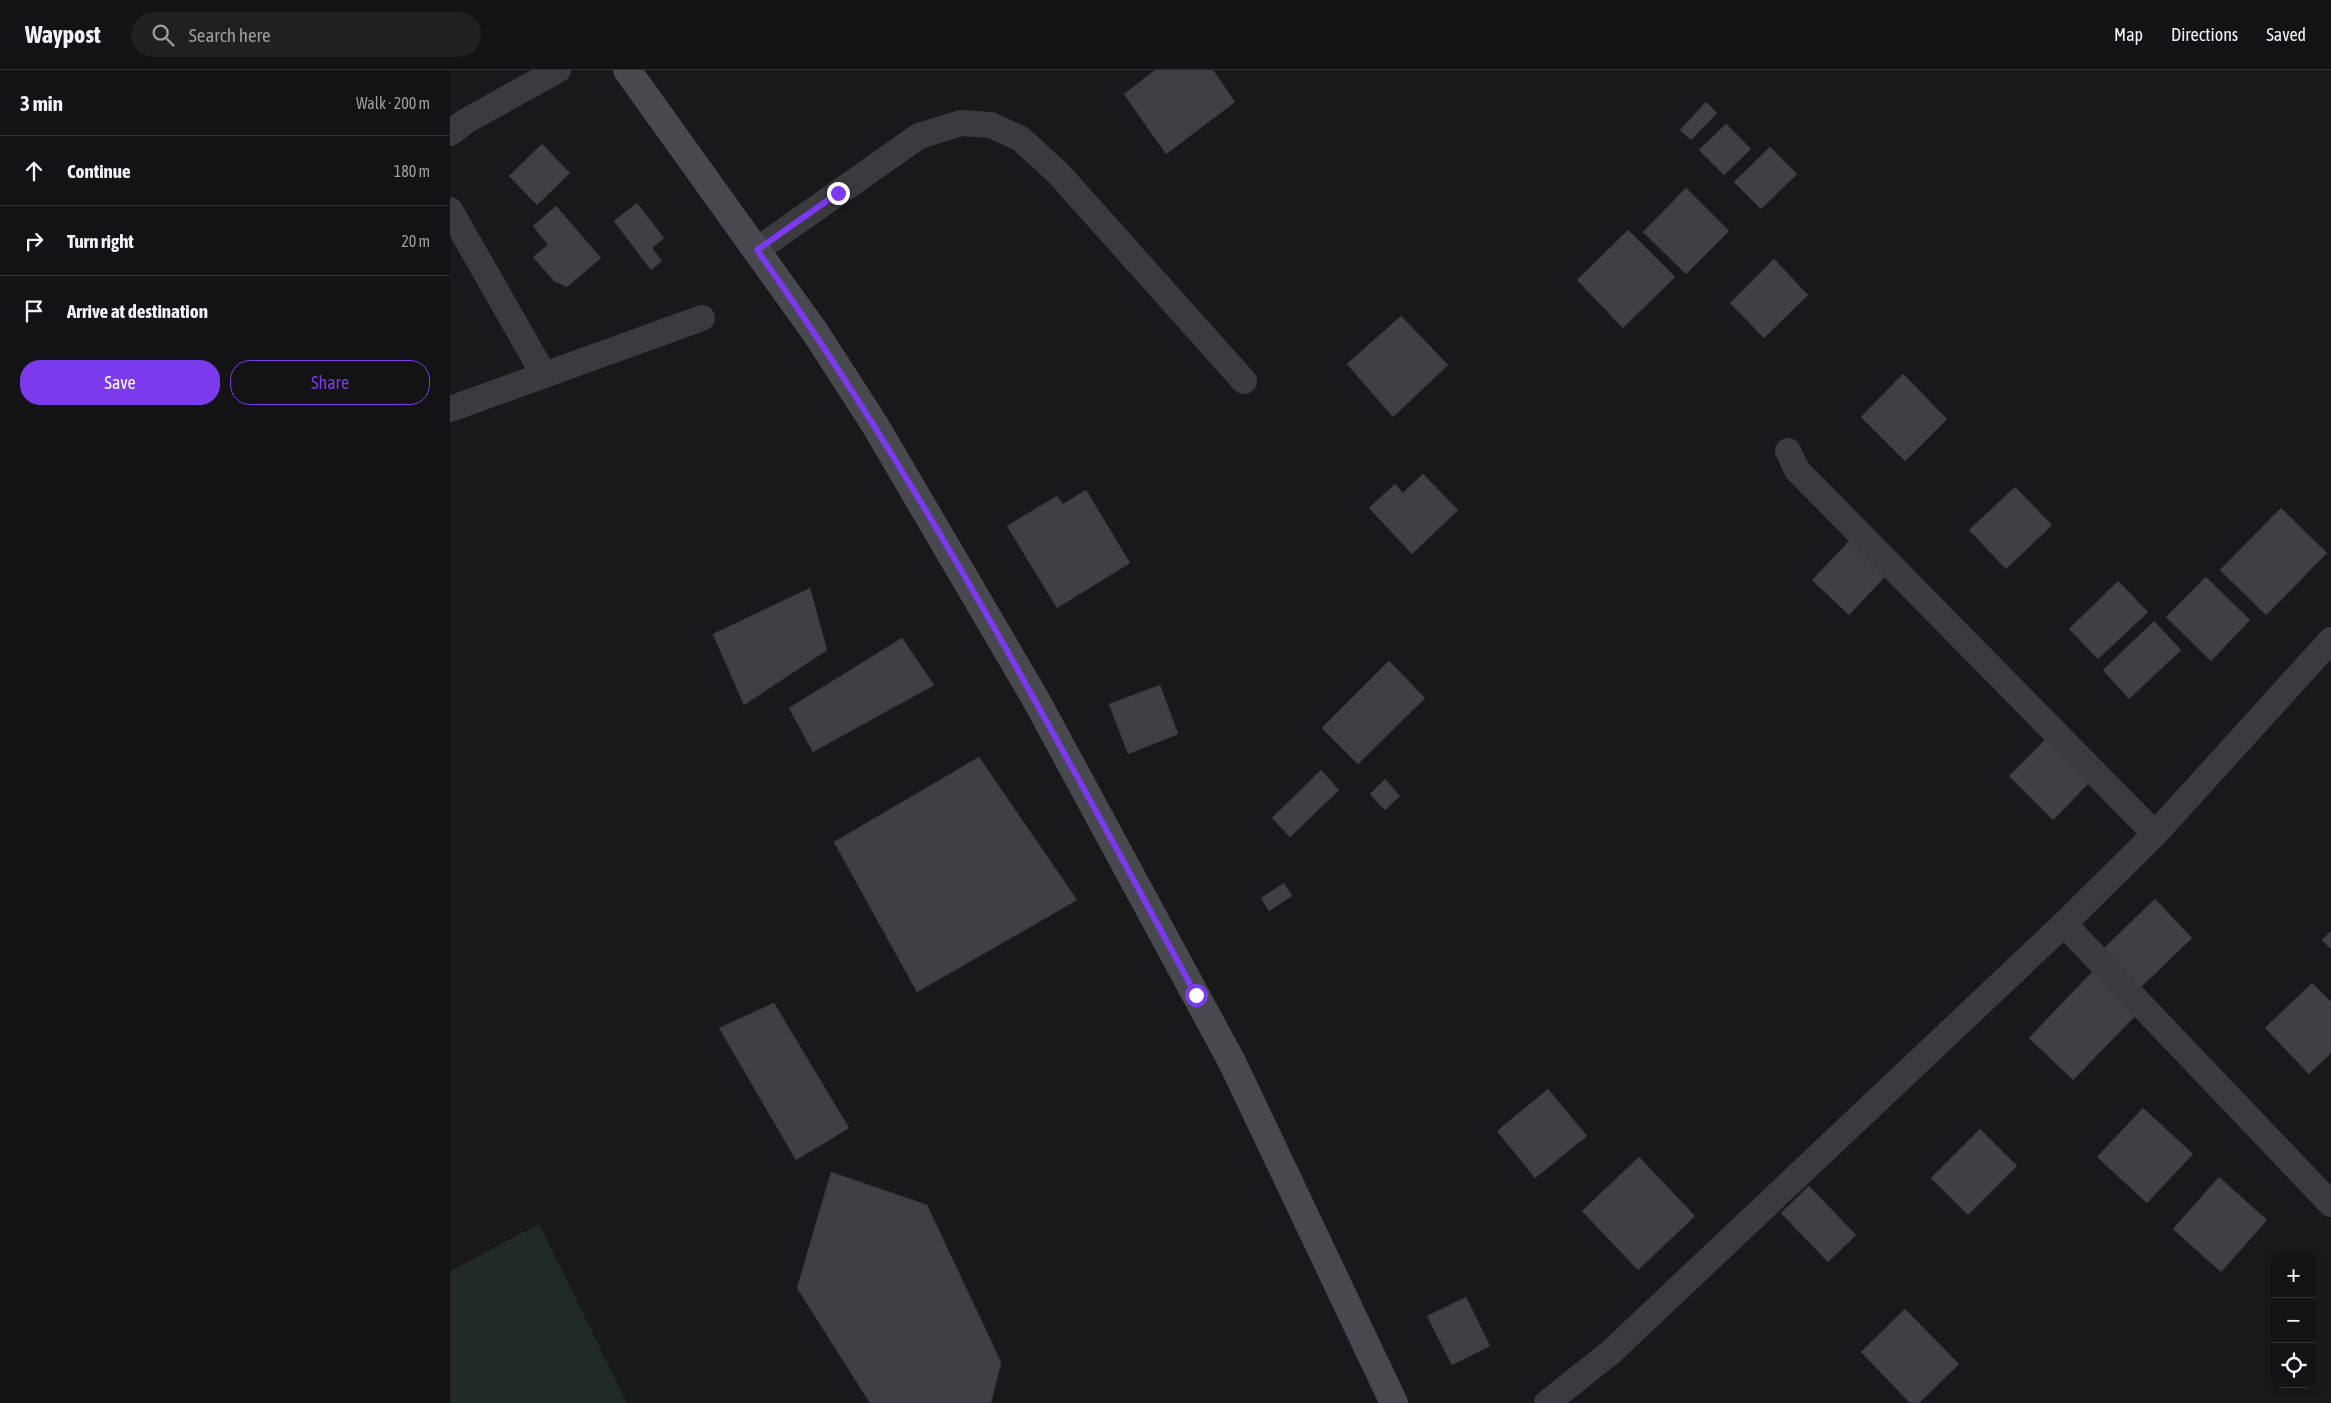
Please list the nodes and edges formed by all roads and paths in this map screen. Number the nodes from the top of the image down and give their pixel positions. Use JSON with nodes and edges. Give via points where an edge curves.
{"nodes":[{"id":1,"x":558,"y":70,"type":"edge"},
{"id":2,"x":627,"y":70,"type":"edge"},
{"id":3,"x":450,"y":133,"type":"edge"},
{"id":4,"x":450,"y":210,"type":"edge"},
{"id":5,"x":757,"y":250,"type":"junction"},
{"id":6,"x":702,"y":318,"type":"dead end"},
{"id":7,"x":544,"y":375,"type":"junction"},
{"id":8,"x":1244,"y":381,"type":"dead end"},
{"id":9,"x":450,"y":409,"type":"edge"},
{"id":10,"x":1788,"y":451,"type":"dead end"},
{"id":11,"x":2329,"y":645,"type":"edge"},
{"id":12,"x":2155,"y":834,"type":"junction"},
{"id":13,"x":2064,"y":924,"type":"junction"},
{"id":14,"x":2331,"y":1204,"type":"edge"},
{"id":15,"x":1394,"y":1403,"type":"edge"},
{"id":16,"x":1547,"y":1403,"type":"edge"}],
"edges":[{"from":1,"to":3,"type":"street"},
{"from":2,"to":5,"type":"street"},
{"from":4,"to":7,"type":"street"},
{"from":5,"to":8,"type":"street","via":[[918,136],[961,123],[991,124],[1021,139],[1058,172]]},
{"from":5,"to":15,"type":"street","via":[[816,332],[875,424],[1035,698],[1232,1062]]},
{"from":6,"to":7,"type":"street"},
{"from":7,"to":9,"type":"street"},
{"from":10,"to":12,"type":"street","via":[[1797,470]]},
{"from":11,"to":12,"type":"street"},
{"from":12,"to":13,"type":"street"},
{"from":13,"to":14,"type":"street"},
{"from":13,"to":16,"type":"street","via":[[1611,1352]]}]}
